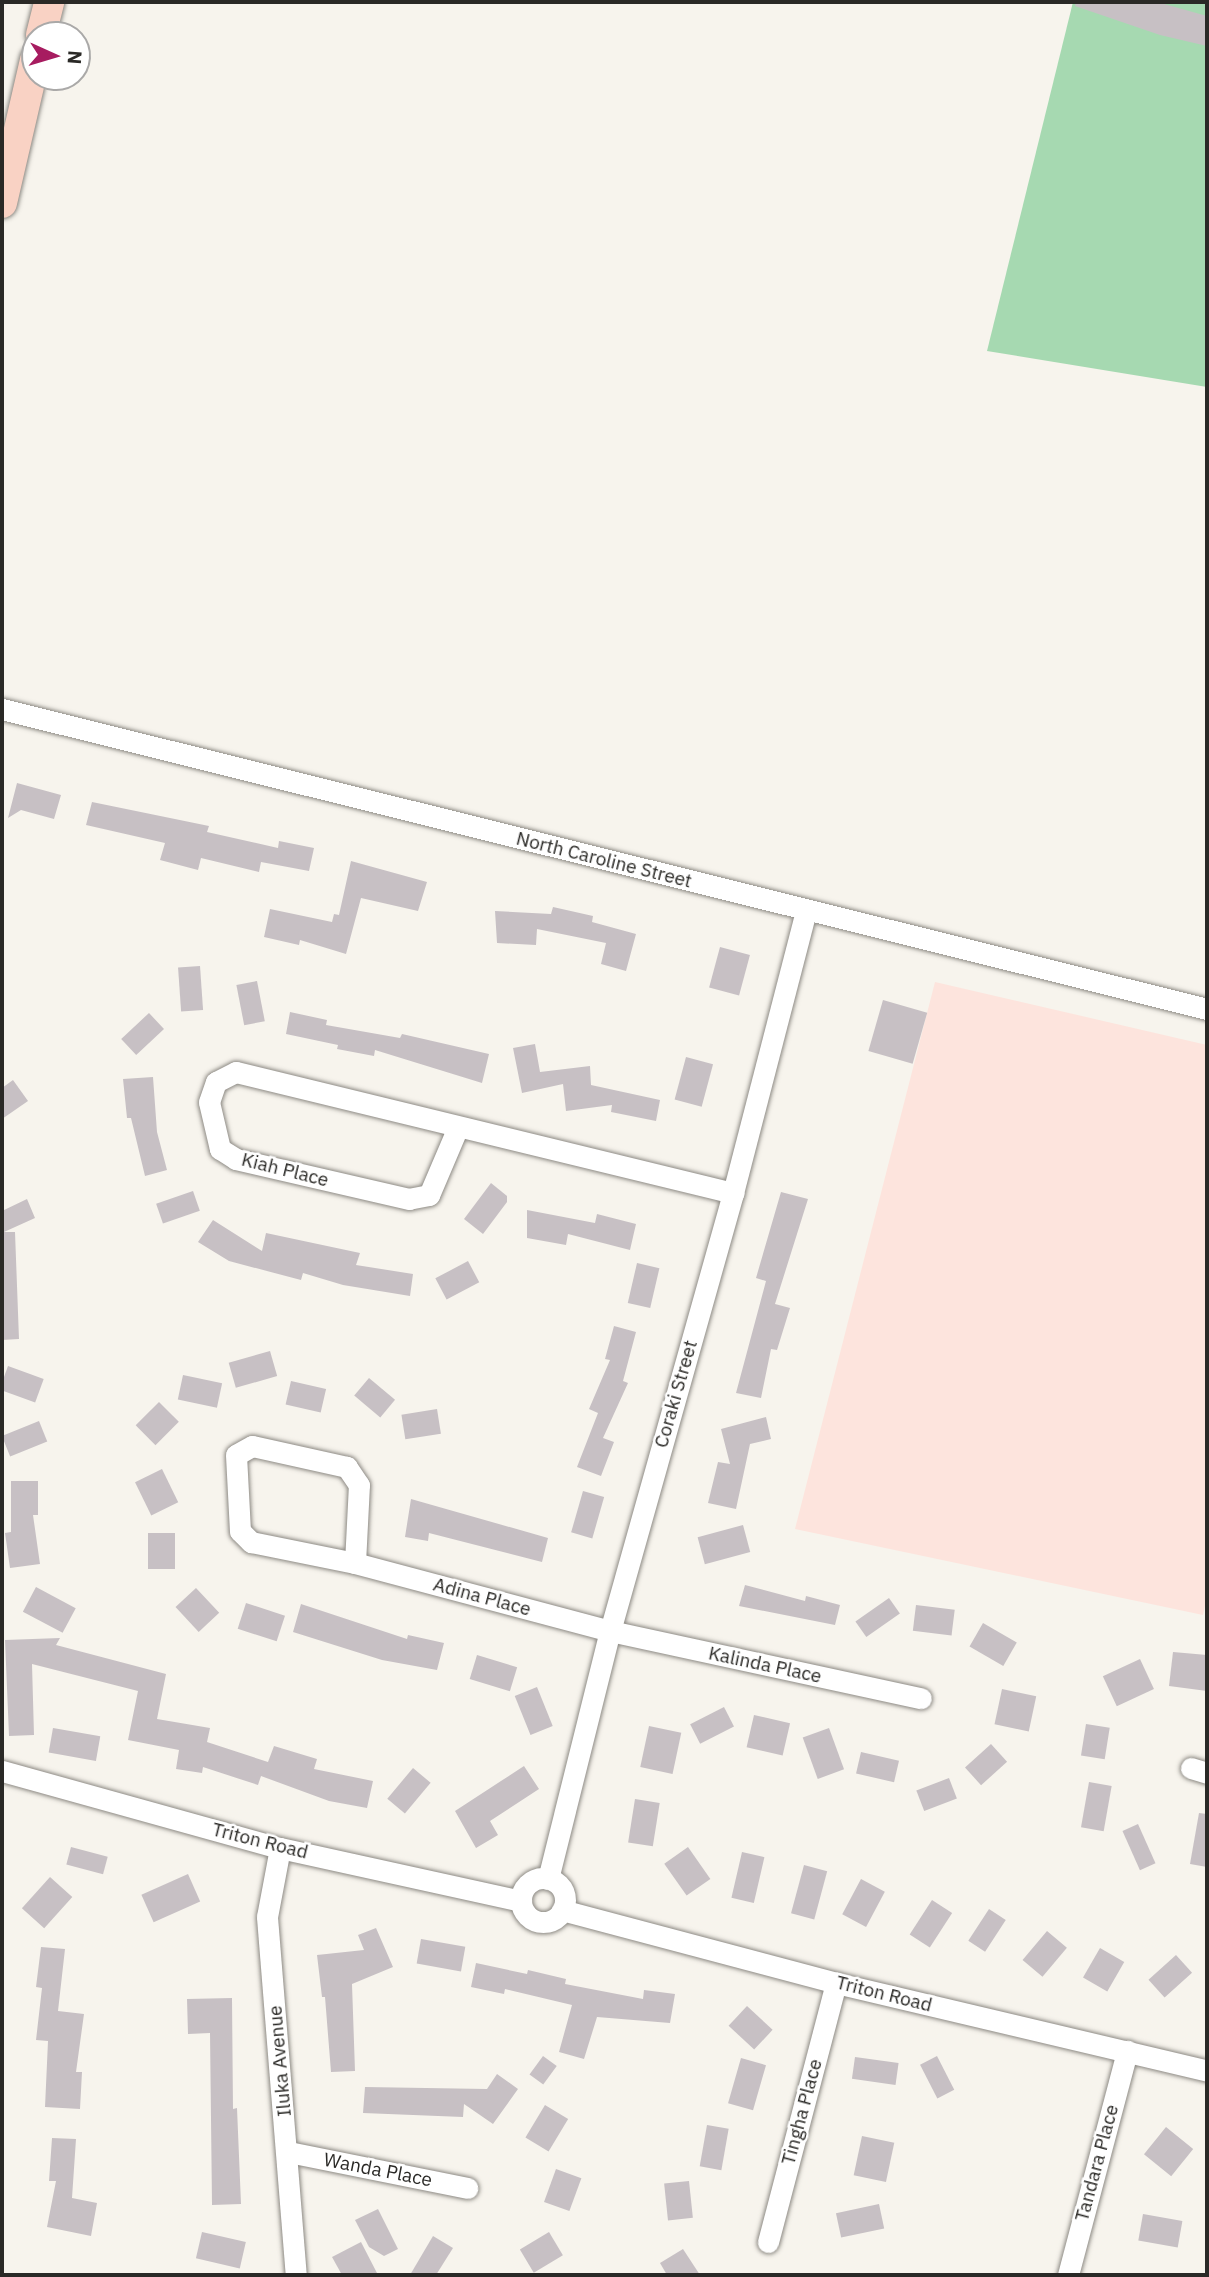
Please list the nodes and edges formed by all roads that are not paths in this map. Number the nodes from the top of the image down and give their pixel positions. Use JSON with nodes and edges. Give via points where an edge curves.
{"nodes":[{"id":1,"x":49,"y":2,"type":"edge"},
{"id":2,"x":44,"y":21,"type":"edge"},
{"id":3,"x":25,"y":91,"type":"edge"},
{"id":4,"x":8,"y":142,"type":"edge"},
{"id":5,"x":2,"y":203,"type":"edge"},
{"id":6,"x":2,"y":709,"type":"edge"},
{"id":7,"x":806,"y":910,"type":"junction"},
{"id":8,"x":1207,"y":1009,"type":"edge"},
{"id":9,"x":458,"y":1127,"type":"junction"},
{"id":10,"x":733,"y":1193,"type":"junction"},
{"id":11,"x":355,"y":1563,"type":"junction"},
{"id":12,"x":610,"y":1631,"type":"junction"},
{"id":13,"x":921,"y":1699,"type":"dead end"},
{"id":14,"x":2,"y":1771,"type":"edge"},
{"id":15,"x":280,"y":1847,"type":"junction"},
{"id":16,"x":548,"y":1879,"type":"junction"},
{"id":17,"x":521,"y":1901,"type":"junction"},
{"id":18,"x":562,"y":1910,"type":"junction"},
{"id":19,"x":836,"y":1983,"type":"junction"},
{"id":20,"x":1127,"y":2051,"type":"junction"},
{"id":21,"x":1207,"y":2071,"type":"edge"},
{"id":22,"x":289,"y":2152,"type":"junction"},
{"id":23,"x":467,"y":2188,"type":"dead end"},
{"id":24,"x":768,"y":2242,"type":"dead end"},
{"id":25,"x":296,"y":2275,"type":"edge"},
{"id":26,"x":1068,"y":2275,"type":"edge"}],
"edges":[{"from":1,"to":2,"type":"street"},
{"from":3,"to":4,"type":"street"},
{"from":4,"to":5,"type":"street"},
{"from":6,"to":7,"type":"street","name":"North Caroline Street"},
{"from":7,"to":8,"type":"street","name":"North Caroline Street"},
{"from":7,"to":10,"type":"street","name":"Coraki Street"},
{"from":9,"to":9,"type":"street","name":"Kiah Place","via":[[236,1072],[216,1082],[209,1102],[220,1149],[236,1159],[408,1199],[429,1195]]},
{"from":9,"to":10,"type":"street","name":"Kiah Place"},
{"from":10,"to":12,"type":"street","name":"Coraki Street"},
{"from":11,"to":11,"type":"street","name":"Adina Place","via":[[251,1542],[240,1531],[236,1455],[252,1446],[347,1467],[359,1485]]},
{"from":11,"to":12,"type":"street","name":"Adina Place"},
{"from":12,"to":13,"type":"street","name":"Kalinda Place"},
{"from":12,"to":16,"type":"street","name":"Coraki Street"},
{"from":14,"to":15,"type":"street","name":"Triton Road"},
{"from":15,"to":17,"type":"street","name":"Triton Road"},
{"from":15,"to":22,"type":"street","name":"Iluka Avenue","via":[[267,1917]]},
{"from":16,"to":17,"type":"street","via":[[531,1882]]},
{"from":16,"to":18,"type":"street","via":[[561,1888]]},
{"from":17,"to":18,"type":"street","via":[[525,1913],[537,1921],[552,1920]]},
{"from":18,"to":19,"type":"street","name":"Triton Road"},
{"from":19,"to":20,"type":"street","name":"Triton Road"},
{"from":19,"to":24,"type":"street","name":"Tingha Place"},
{"from":20,"to":21,"type":"street","name":"Triton Road"},
{"from":20,"to":26,"type":"street","name":"Tandara Place"},
{"from":22,"to":23,"type":"street","name":"Wanda Place"},
{"from":22,"to":25,"type":"street","name":"Iluka Avenue"}]}
